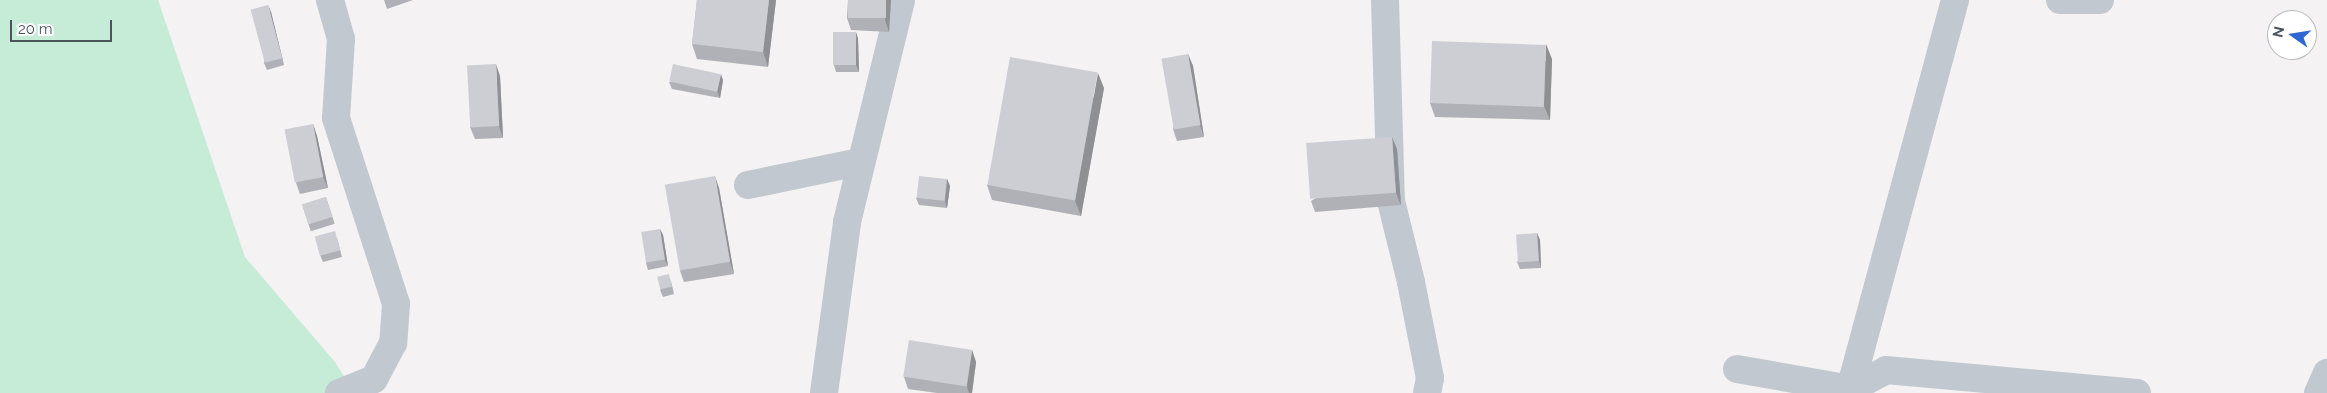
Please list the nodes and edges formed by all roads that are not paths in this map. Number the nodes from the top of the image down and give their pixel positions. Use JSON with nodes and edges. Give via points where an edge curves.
{"nodes":[{"id":1,"x":330,"y":0,"type":"edge"},
{"id":2,"x":902,"y":0,"type":"edge"},
{"id":3,"x":1385,"y":0,"type":"edge"},
{"id":4,"x":1955,"y":0,"type":"edge"},
{"id":5,"x":2060,"y":0,"type":"edge"},
{"id":6,"x":2100,"y":0,"type":"edge"},
{"id":7,"x":859,"y":162,"type":"junction"},
{"id":8,"x":748,"y":185,"type":"dead end"},
{"id":9,"x":1737,"y":369,"type":"dead end"},
{"id":10,"x":2327,"y":373,"type":"edge"},
{"id":11,"x":1850,"y":391,"type":"edge"},
{"id":12,"x":339,"y":393,"type":"edge"},
{"id":13,"x":824,"y":393,"type":"edge"},
{"id":14,"x":1427,"y":393,"type":"edge"},
{"id":15,"x":2137,"y":393,"type":"edge"},
{"id":16,"x":2318,"y":393,"type":"edge"}],
"edges":[{"from":1,"to":12,"type":"street","via":[[340,39],[336,118],[396,304],[393,343],[374,379]]},
{"from":2,"to":7,"type":"street"},
{"from":3,"to":14,"type":"street","via":[[1391,201],[1430,378]]},
{"from":4,"to":11,"type":"street"},
{"from":5,"to":6,"type":"street"},
{"from":7,"to":8,"type":"street"},
{"from":7,"to":13,"type":"street"},
{"from":9,"to":11,"type":"street"},
{"from":10,"to":16,"type":"street"},
{"from":11,"to":15,"type":"street","via":[[1886,370]]}]}
